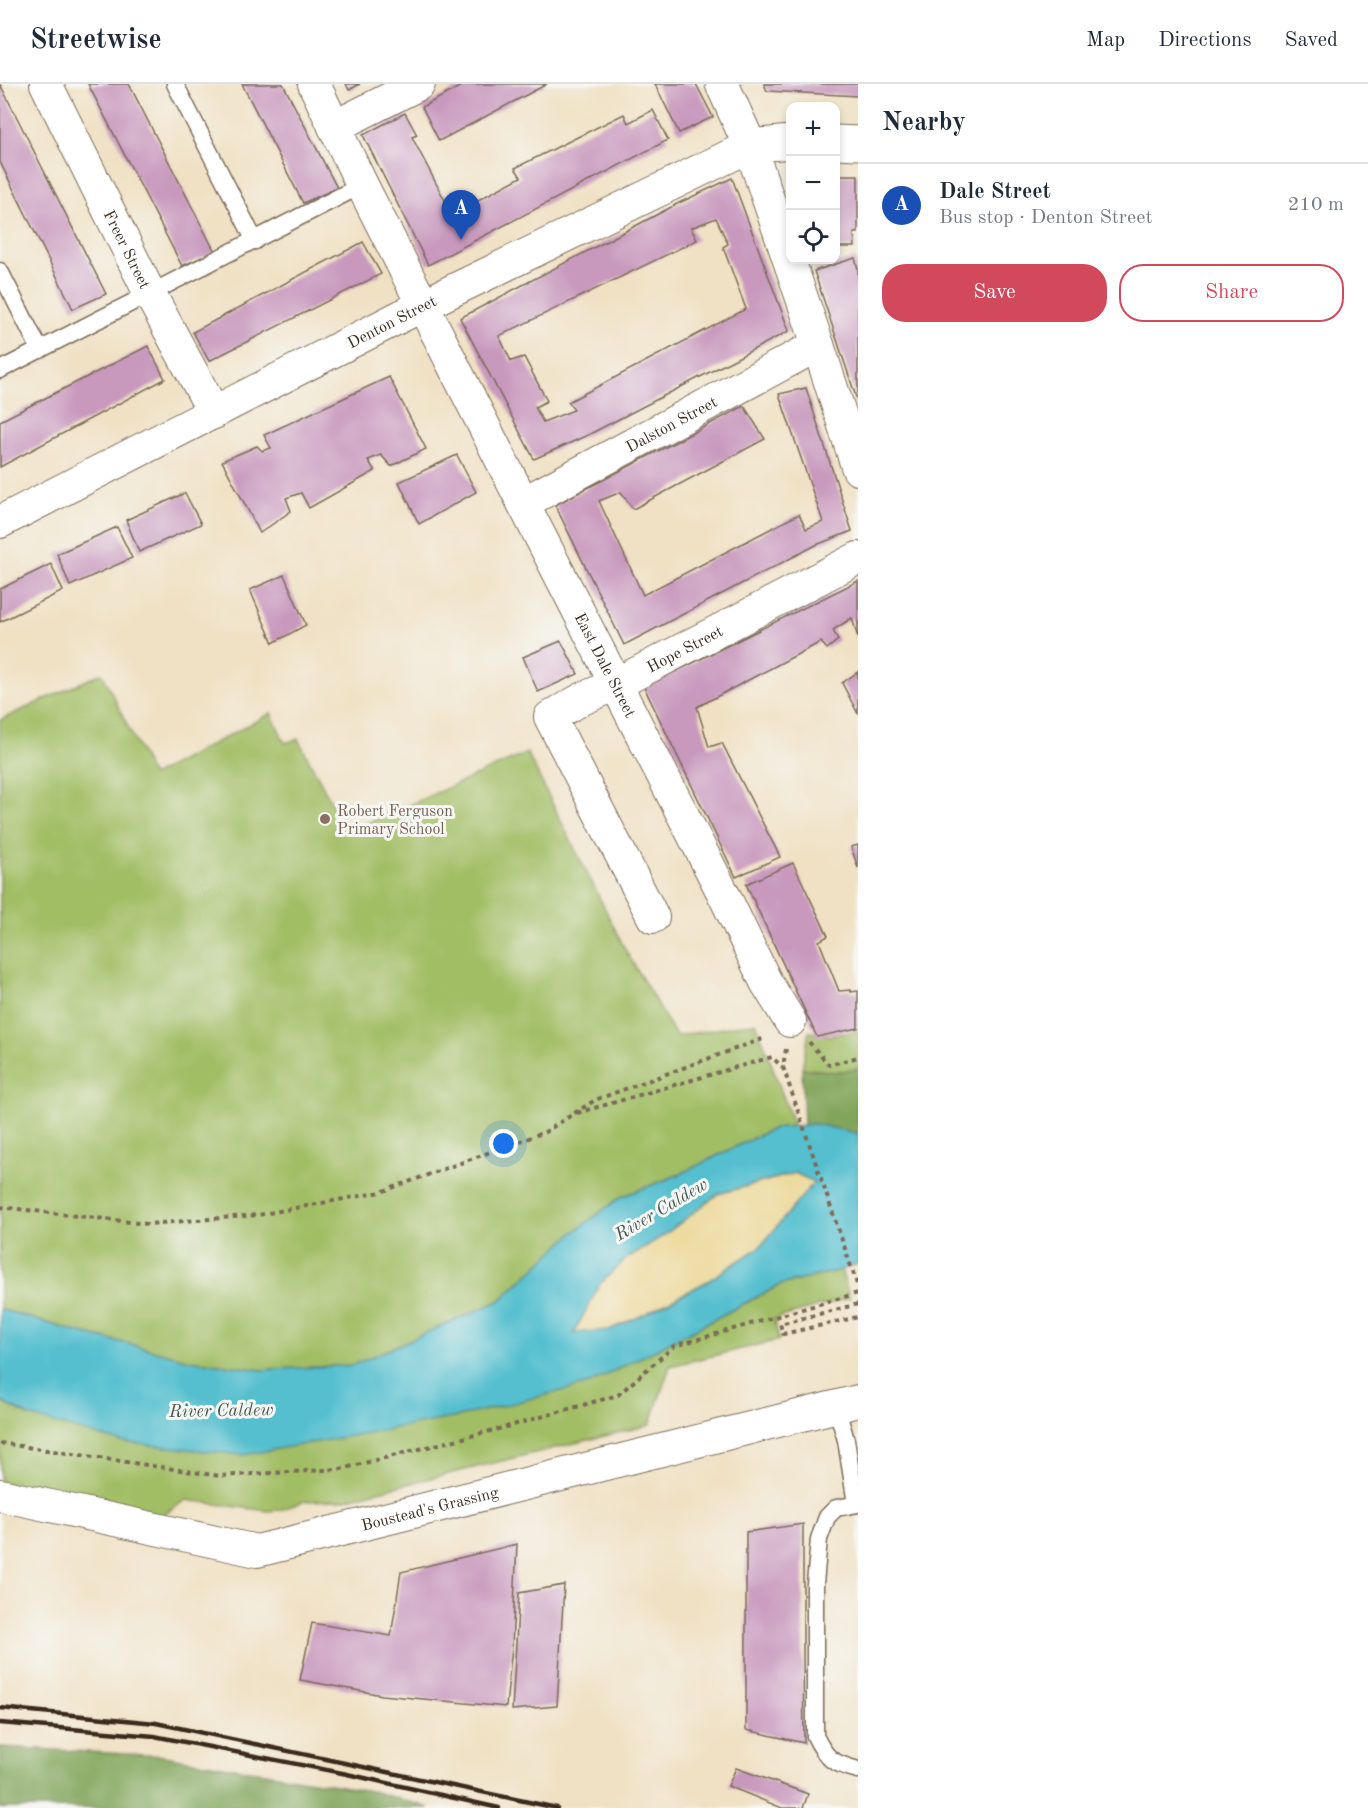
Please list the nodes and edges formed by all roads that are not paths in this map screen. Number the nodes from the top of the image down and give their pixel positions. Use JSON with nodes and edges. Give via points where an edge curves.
{"nodes":[{"id":1,"x":46,"y":84,"type":"edge"},
{"id":2,"x":175,"y":84,"type":"edge"},
{"id":3,"x":314,"y":84,"type":"edge"},
{"id":4,"x":419,"y":84,"type":"edge"},
{"id":5,"x":722,"y":84,"type":"edge"},
{"id":6,"x":334,"y":127,"type":"junction"},
{"id":7,"x":786,"y":142,"type":"edge"},
{"id":8,"x":840,"y":142,"type":"edge"},
{"id":9,"x":858,"y":143,"type":"edge"},
{"id":10,"x":750,"y":146,"type":"junction"},
{"id":11,"x":362,"y":185,"type":"junction"},
{"id":12,"x":255,"y":240,"type":"junction"},
{"id":13,"x":0,"y":271,"type":"edge"},
{"id":14,"x":150,"y":294,"type":"junction"},
{"id":15,"x":423,"y":305,"type":"junction"},
{"id":16,"x":818,"y":345,"type":"junction"},
{"id":17,"x":40,"y":350,"type":"junction"},
{"id":18,"x":0,"y":370,"type":"edge"},
{"id":19,"x":214,"y":412,"type":"junction"},
{"id":20,"x":858,"y":469,"type":"edge"},
{"id":21,"x":523,"y":503,"type":"junction"},
{"id":22,"x":0,"y":522,"type":"edge"},
{"id":23,"x":858,"y":558,"type":"edge"},
{"id":24,"x":616,"y":684,"type":"junction"},
{"id":25,"x":653,"y":916,"type":"dead end"},
{"id":26,"x":790,"y":1021,"type":"road end"},
{"id":27,"x":847,"y":1403,"type":"edge"},
{"id":28,"x":0,"y":1495,"type":"edge"},
{"id":29,"x":857,"y":1504,"type":"edge"},
{"id":30,"x":858,"y":1770,"type":"edge"}],
"edges":[{"from":1,"to":14,"type":"street","name":"Freer Street"},
{"from":2,"to":12,"type":"lane"},
{"from":3,"to":6,"type":"street","name":"East Dale Street"},
{"from":4,"to":6,"type":"street"},
{"from":5,"to":10,"type":"street"},
{"from":6,"to":11,"type":"street","name":"East Dale Street"},
{"from":7,"to":10,"type":"street","name":"Denton Street"},
{"from":8,"to":9,"type":"street"},
{"from":10,"to":15,"type":"street","name":"Denton Street"},
{"from":10,"to":16,"type":"street"},
{"from":11,"to":12,"type":"lane"},
{"from":11,"to":15,"type":"street","name":"East Dale Street"},
{"from":12,"to":14,"type":"lane"},
{"from":13,"to":17,"type":"lane"},
{"from":14,"to":17,"type":"lane"},
{"from":14,"to":19,"type":"street","name":"Freer Street"},
{"from":15,"to":19,"type":"street","name":"Denton Street"},
{"from":15,"to":21,"type":"street","name":"East Dale Street"},
{"from":16,"to":20,"type":"street"},
{"from":16,"to":21,"type":"street","name":"Dalston Street"},
{"from":17,"to":18,"type":"lane"},
{"from":19,"to":22,"type":"street","name":"Denton Street"},
{"from":21,"to":24,"type":"street","name":"East Dale Street"},
{"from":23,"to":24,"type":"street","name":"Hope Street"},
{"from":24,"to":25,"type":"street","name":"Hope Street","via":[[550,717]]},
{"from":24,"to":26,"type":"street","name":"East Dale Street","via":[[766,982]]},
{"from":27,"to":28,"type":"street","name":"Boustead's Grassing","via":[[257,1551]]},
{"from":27,"to":29,"type":"lane","via":[[846,1440]]},
{"from":29,"to":30,"type":"lane","via":[[836,1508],[827,1517],[819,1539],[815,1584],[815,1736],[825,1754],[839,1765]]}]}
